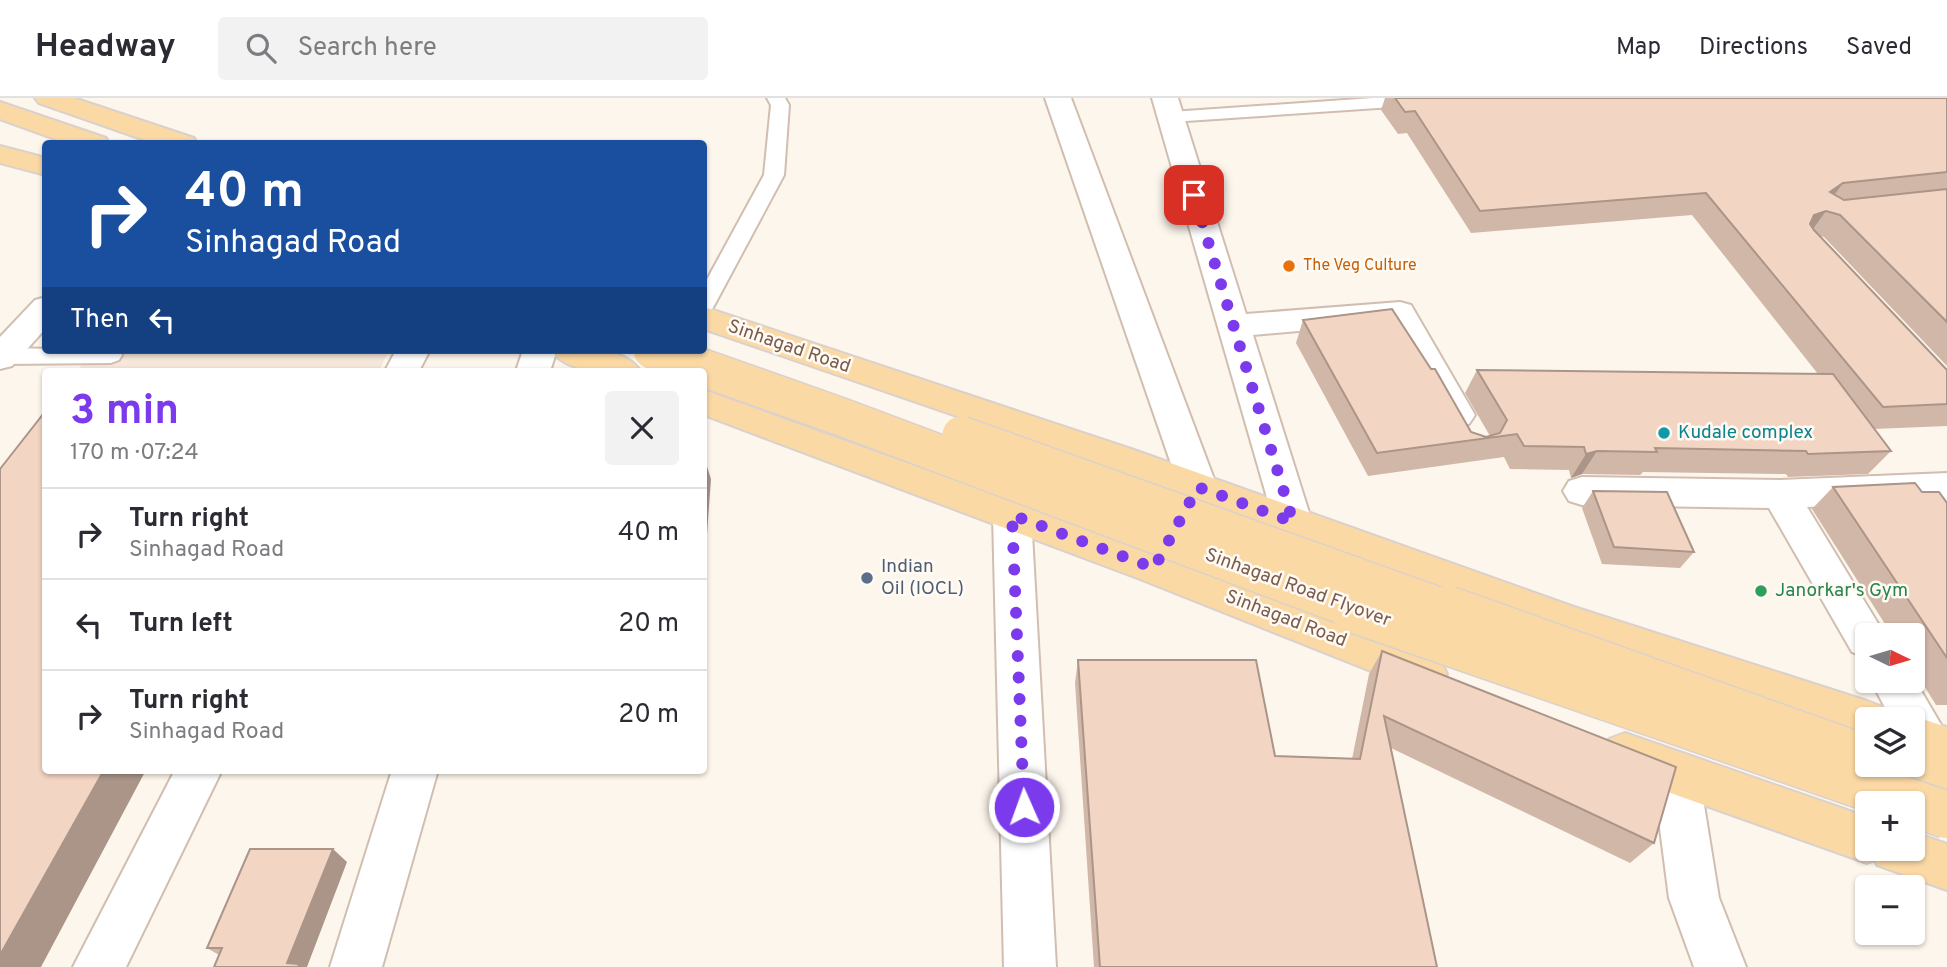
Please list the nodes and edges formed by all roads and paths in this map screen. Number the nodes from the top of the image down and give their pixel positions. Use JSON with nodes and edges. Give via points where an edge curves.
{"nodes":[{"id":1,"x":48,"y":98,"type":"edge"},
{"id":2,"x":776,"y":98,"type":"edge"},
{"id":3,"x":1058,"y":98,"type":"edge"},
{"id":4,"x":1452,"y":98,"type":"edge"},
{"id":5,"x":1168,"y":108,"type":"edge"},
{"id":6,"x":0,"y":110,"type":"edge"},
{"id":7,"x":85,"y":140,"type":"edge"},
{"id":8,"x":172,"y":140,"type":"edge"},
{"id":9,"x":0,"y":154,"type":"edge"},
{"id":10,"x":42,"y":166,"type":"edge"},
{"id":11,"x":707,"y":298,"type":"edge"},
{"id":12,"x":42,"y":311,"type":"edge"},
{"id":13,"x":707,"y":319,"type":"edge"},
{"id":14,"x":1234,"y":326,"type":"junction"},
{"id":15,"x":793,"y":348,"type":"junction"},
{"id":16,"x":707,"y":349,"type":"edge"},
{"id":17,"x":578,"y":354,"type":"edge"},
{"id":18,"x":663,"y":354,"type":"edge"},
{"id":19,"x":1,"y":357,"type":"edge"},
{"id":20,"x":100,"y":368,"type":"edge"},
{"id":21,"x":615,"y":368,"type":"edge"},
{"id":22,"x":703,"y":368,"type":"edge"},
{"id":23,"x":707,"y":369,"type":"edge"},
{"id":24,"x":719,"y":407,"type":"edge"},
{"id":25,"x":1474,"y":445,"type":"edge"},
{"id":26,"x":1198,"y":487,"type":"junction"},
{"id":27,"x":1947,"y":487,"type":"edge"},
{"id":28,"x":1582,"y":491,"type":"dead end"},
{"id":29,"x":1780,"y":494,"type":"junction"},
{"id":30,"x":1012,"y":515,"type":"junction"},
{"id":31,"x":1293,"y":522,"type":"junction"},
{"id":32,"x":1154,"y":568,"type":"junction"},
{"id":33,"x":1857,"y":623,"type":"edge"},
{"id":34,"x":1462,"y":688,"type":"edge"},
{"id":35,"x":1899,"y":693,"type":"edge"},
{"id":36,"x":1855,"y":717,"type":"edge"},
{"id":37,"x":1589,"y":738,"type":"edge"},
{"id":38,"x":1929,"y":741,"type":"edge"},
{"id":39,"x":1855,"y":755,"type":"edge"},
{"id":40,"x":197,"y":774,"type":"edge"},
{"id":41,"x":414,"y":774,"type":"edge"},
{"id":42,"x":1676,"y":774,"type":"junction"},
{"id":43,"x":1920,"y":777,"type":"edge"},
{"id":44,"x":1947,"y":786,"type":"edge"},
{"id":45,"x":1947,"y":815,"type":"edge"},
{"id":46,"x":1855,"y":836,"type":"edge"},
{"id":47,"x":1925,"y":860,"type":"edge"},
{"id":48,"x":1947,"y":867,"type":"edge"},
{"id":49,"x":99,"y":967,"type":"edge"},
{"id":50,"x":356,"y":967,"type":"edge"},
{"id":51,"x":1030,"y":967,"type":"edge"},
{"id":52,"x":1720,"y":967,"type":"edge"}],
"edges":[{"from":1,"to":8,"type":"main road"},
{"from":2,"to":11,"type":"lane","via":[[780,105],[774,175]]},
{"from":3,"to":26,"type":"street"},
{"from":4,"to":5,"type":"lane"},
{"from":5,"to":14,"type":"street"},
{"from":6,"to":7,"type":"main road"},
{"from":9,"to":10,"type":"main road"},
{"from":12,"to":19,"type":"street"},
{"from":13,"to":15,"type":"main road","name":"Sinhagad Road"},
{"from":14,"to":25,"type":"street","via":[[1400,312]]},
{"from":14,"to":31,"type":"street"},
{"from":15,"to":24,"type":"main road"},
{"from":15,"to":26,"type":"main road","name":"Sinhagad Road"},
{"from":16,"to":39,"type":"main road","name":"Sinhagad Road Flyover","bridge":true,"via":[[965,436]]},
{"from":17,"to":21,"type":"main road"},
{"from":18,"to":22,"type":"main road","name":"Sinhagad Road Flyover","bridge":true},
{"from":19,"to":20,"type":"lane","via":[[111,355]]},
{"from":23,"to":45,"type":"main road","name":"Sinhagad Road Flyover","bridge":true,"via":[[1214,559]]},
{"from":24,"to":30,"type":"main road","name":"Sinhagad Road"},
{"from":26,"to":31,"type":"main road","name":"Sinhagad Road"},
{"from":26,"to":32,"type":"main road"},
{"from":27,"to":29,"type":"street"},
{"from":28,"to":29,"type":"street"},
{"from":29,"to":33,"type":"street"},
{"from":30,"to":32,"type":"main road","name":"Sinhagad Road"},
{"from":30,"to":51,"type":"street"},
{"from":31,"to":36,"type":"main road","name":"Sinhagad Road","via":[[1568,622]]},
{"from":32,"to":34,"type":"main road","name":"Sinhagad Road"},
{"from":35,"to":38,"type":"street"},
{"from":37,"to":42,"type":"main road"},
{"from":40,"to":49,"type":"street"},
{"from":41,"to":50,"type":"street"},
{"from":42,"to":46,"type":"main road"},
{"from":42,"to":52,"type":"street","via":[[1694,898]]},
{"from":43,"to":44,"type":"main road"},
{"from":47,"to":48,"type":"main road"}]}
